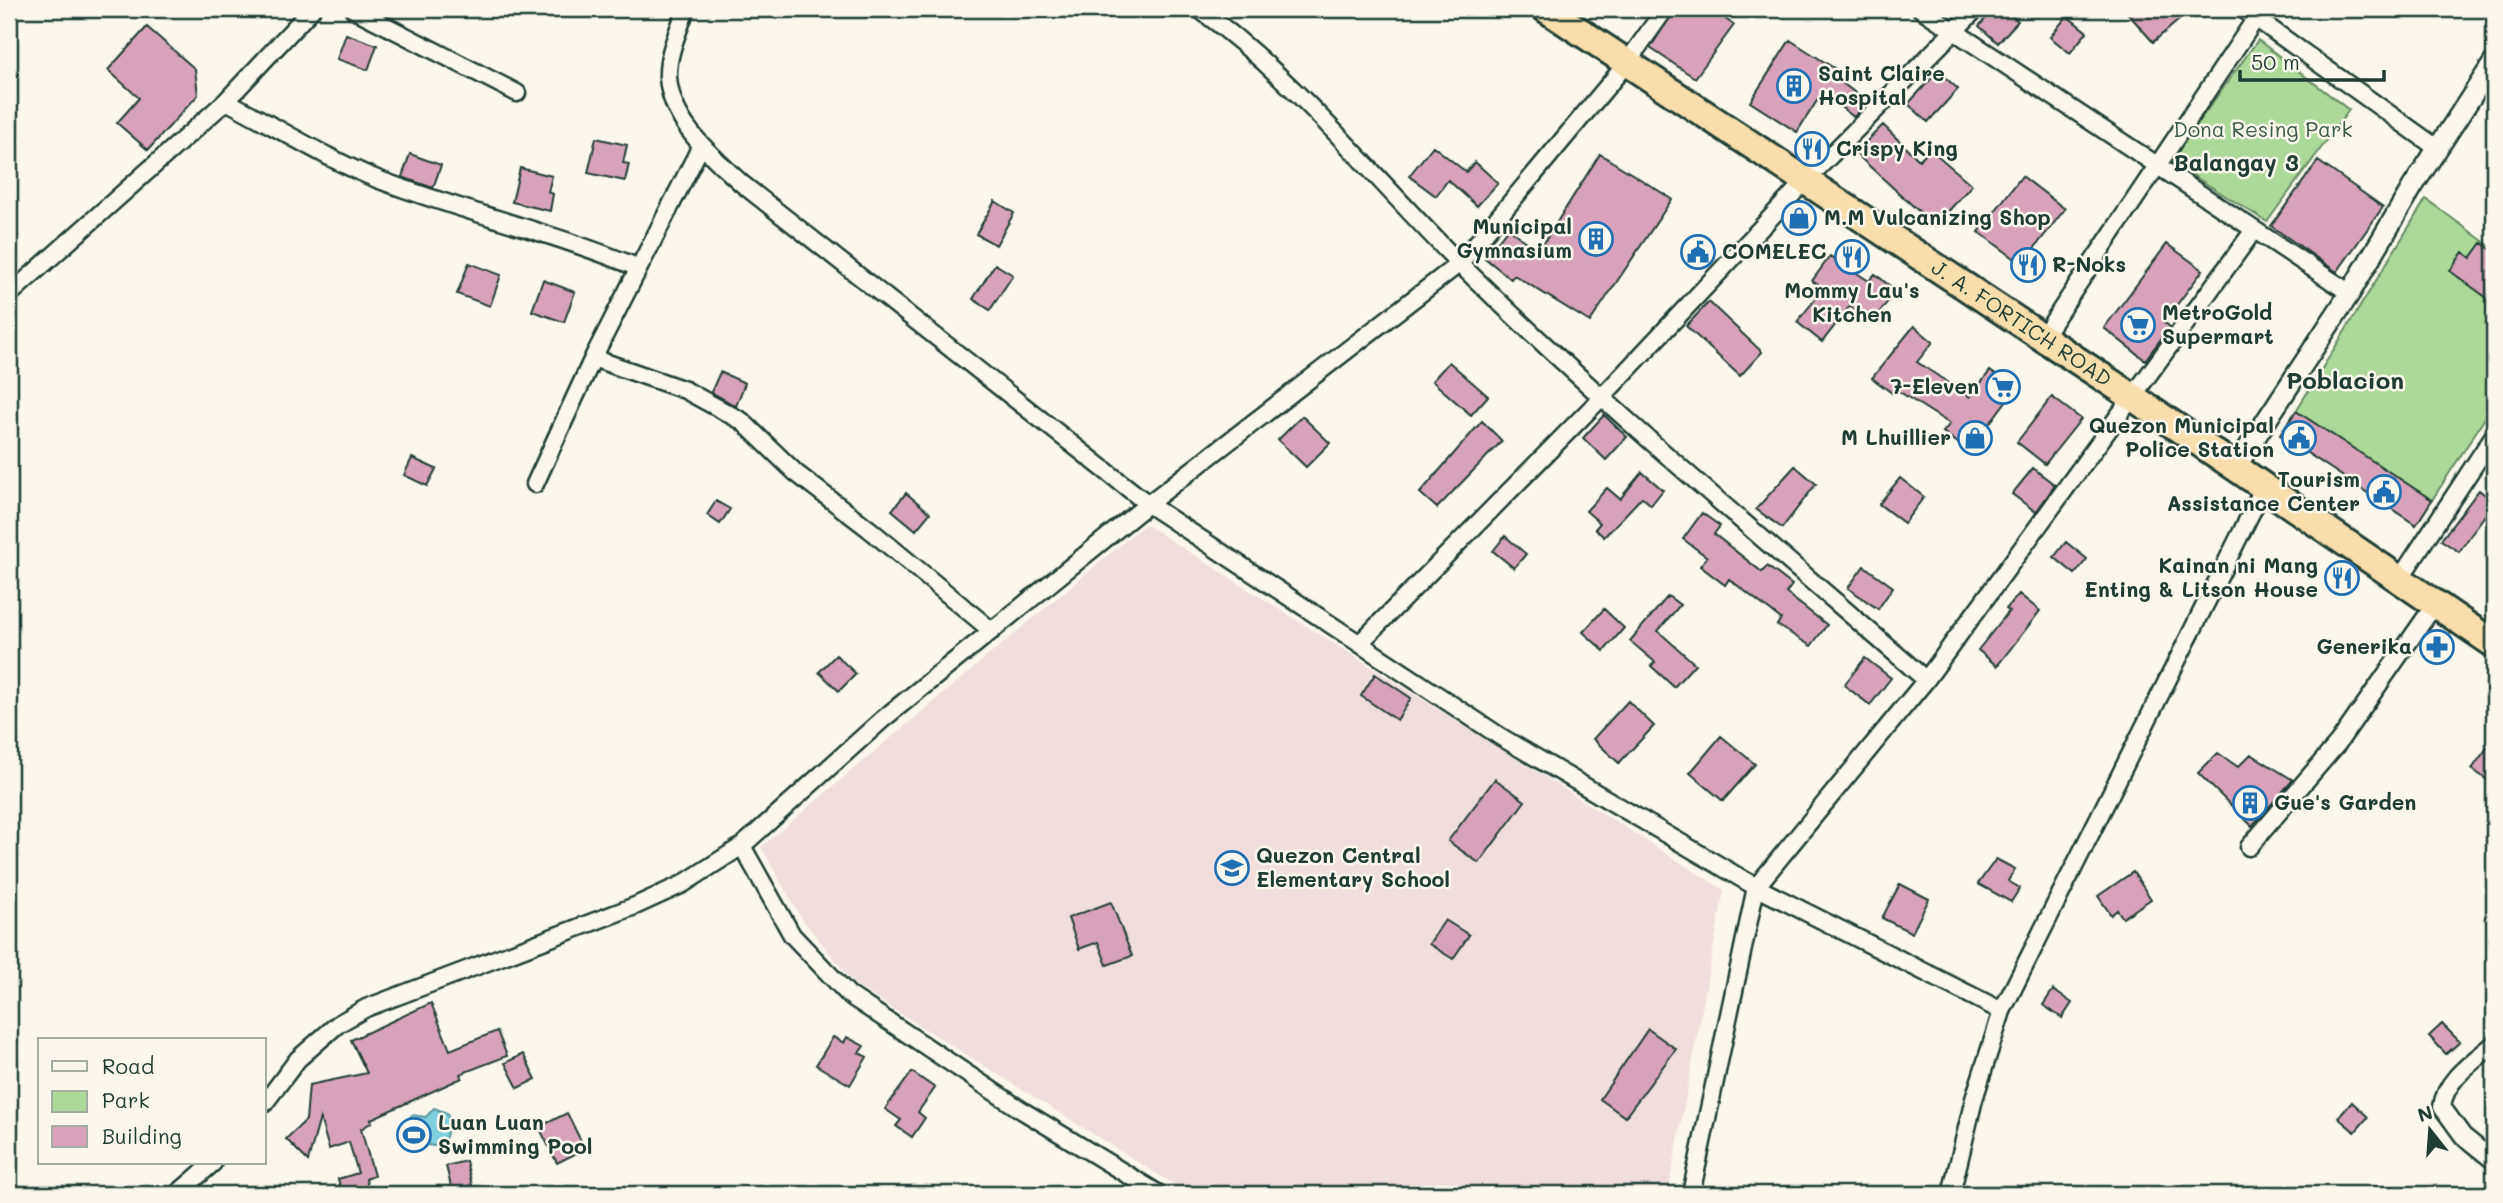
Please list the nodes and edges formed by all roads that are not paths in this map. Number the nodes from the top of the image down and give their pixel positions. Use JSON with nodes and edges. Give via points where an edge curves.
{"nodes":[{"id":1,"x":313,"y":9,"type":"edge"},
{"id":2,"x":353,"y":9,"type":"edge"},
{"id":3,"x":686,"y":9,"type":"edge"},
{"id":4,"x":1199,"y":9,"type":"edge"},
{"id":5,"x":1546,"y":9,"type":"edge"},
{"id":6,"x":1665,"y":9,"type":"edge"},
{"id":7,"x":1921,"y":9,"type":"edge"},
{"id":8,"x":1976,"y":9,"type":"edge"},
{"id":9,"x":2249,"y":13,"type":"edge"},
{"id":10,"x":1955,"y":32,"type":"junction"},
{"id":11,"x":2494,"y":62,"type":"edge"},
{"id":12,"x":1626,"y":64,"type":"junction"},
{"id":13,"x":517,"y":93,"type":"dead end"},
{"id":14,"x":226,"y":101,"type":"junction"},
{"id":15,"x":701,"y":146,"type":"junction"},
{"id":16,"x":2437,"y":148,"type":"junction"},
{"id":17,"x":2157,"y":165,"type":"junction"},
{"id":18,"x":1805,"y":181,"type":"junction"},
{"id":19,"x":2254,"y":230,"type":"junction"},
{"id":20,"x":1460,"y":263,"type":"junction"},
{"id":21,"x":639,"y":268,"type":"junction"},
{"id":22,"x":2350,"y":293,"type":"junction"},
{"id":23,"x":9,"y":295,"type":"edge"},
{"id":24,"x":2042,"y":338,"type":"junction"},
{"id":25,"x":593,"y":358,"type":"junction"},
{"id":26,"x":1601,"y":398,"type":"junction"},
{"id":27,"x":2134,"y":398,"type":"junction"},
{"id":28,"x":2494,"y":435,"type":"edge"},
{"id":29,"x":2235,"y":468,"type":"junction"},
{"id":30,"x":536,"y":484,"type":"dead end"},
{"id":31,"x":2264,"y":487,"type":"junction"},
{"id":32,"x":1148,"y":504,"type":"junction"},
{"id":33,"x":2399,"y":580,"type":"junction"},
{"id":34,"x":2435,"y":604,"type":"junction"},
{"id":35,"x":992,"y":631,"type":"junction"},
{"id":36,"x":1360,"y":642,"type":"junction"},
{"id":37,"x":2494,"y":644,"type":"edge"},
{"id":38,"x":1926,"y":680,"type":"junction"},
{"id":39,"x":742,"y":846,"type":"junction"},
{"id":40,"x":2249,"y":847,"type":"dead end"},
{"id":41,"x":1756,"y":887,"type":"junction"},
{"id":42,"x":2002,"y":1011,"type":"junction"},
{"id":43,"x":2494,"y":1044,"type":"edge"},
{"id":44,"x":266,"y":1101,"type":"edge"},
{"id":45,"x":2494,"y":1161,"type":"edge"},
{"id":46,"x":213,"y":1164,"type":"edge"},
{"id":47,"x":177,"y":1194,"type":"edge"},
{"id":48,"x":1159,"y":1194,"type":"edge"},
{"id":49,"x":1691,"y":1194,"type":"edge"},
{"id":50,"x":1951,"y":1194,"type":"edge"}],
"edges":[{"from":1,"to":14,"type":"street"},
{"from":2,"to":13,"type":"street"},
{"from":3,"to":15,"type":"street","via":[[671,52],[668,78],[676,106]]},
{"from":4,"to":20,"type":"street","via":[[1282,77]]},
{"from":5,"to":12,"type":"highway","name":"J. A. FORTICH ROAD"},
{"from":6,"to":12,"type":"street"},
{"from":7,"to":10,"type":"street"},
{"from":8,"to":10,"type":"street"},
{"from":9,"to":16,"type":"street"},
{"from":9,"to":17,"type":"street"},
{"from":10,"to":17,"type":"street"},
{"from":10,"to":18,"type":"street"},
{"from":11,"to":16,"type":"street"},
{"from":12,"to":18,"type":"highway","name":"J. A. FORTICH ROAD"},
{"from":12,"to":20,"type":"street"},
{"from":14,"to":21,"type":"street","via":[[373,177],[444,204],[584,245]]},
{"from":14,"to":23,"type":"street"},
{"from":15,"to":21,"type":"street"},
{"from":15,"to":32,"type":"street","via":[[741,183]]},
{"from":16,"to":22,"type":"street"},
{"from":17,"to":19,"type":"street"},
{"from":17,"to":24,"type":"street"},
{"from":18,"to":24,"type":"highway","name":"J. A. FORTICH ROAD"},
{"from":18,"to":26,"type":"street"},
{"from":19,"to":22,"type":"street"},
{"from":19,"to":27,"type":"street"},
{"from":20,"to":26,"type":"street"},
{"from":20,"to":32,"type":"street"},
{"from":21,"to":25,"type":"street"},
{"from":22,"to":29,"type":"street"},
{"from":24,"to":27,"type":"highway","name":"J. A. FORTICH ROAD"},
{"from":25,"to":30,"type":"street"},
{"from":25,"to":35,"type":"street","via":[[685,390],[742,421],[796,473]]},
{"from":26,"to":36,"type":"street"},
{"from":26,"to":38,"type":"street"},
{"from":27,"to":29,"type":"highway","name":"J. A. FORTICH ROAD"},
{"from":27,"to":38,"type":"street"},
{"from":28,"to":33,"type":"street"},
{"from":29,"to":31,"type":"highway","name":"J. A. FORTICH ROAD"},
{"from":31,"to":33,"type":"highway","name":"J. A. FORTICH ROAD"},
{"from":31,"to":42,"type":"street"},
{"from":32,"to":35,"type":"street"},
{"from":32,"to":36,"type":"street"},
{"from":33,"to":34,"type":"highway","name":"J. A. FORTICH ROAD"},
{"from":34,"to":37,"type":"highway","name":"J. A. FORTICH ROAD"},
{"from":34,"to":40,"type":"street","via":[[2338,743]]},
{"from":35,"to":39,"type":"street","via":[[852,745]]},
{"from":36,"to":41,"type":"street","via":[[1501,737]]},
{"from":38,"to":41,"type":"street"},
{"from":39,"to":44,"type":"street","via":[[682,884],[635,906],[366,1008],[338,1024],[298,1059]]},
{"from":39,"to":48,"type":"street","via":[[792,935],[849,995],[1023,1111]]},
{"from":41,"to":42,"type":"street"},
{"from":41,"to":49,"type":"street"},
{"from":42,"to":50,"type":"street"},
{"from":43,"to":45,"type":"street","via":[[2453,1080],[2443,1094],[2442,1107],[2463,1136]]},
{"from":46,"to":47,"type":"street"}]}
